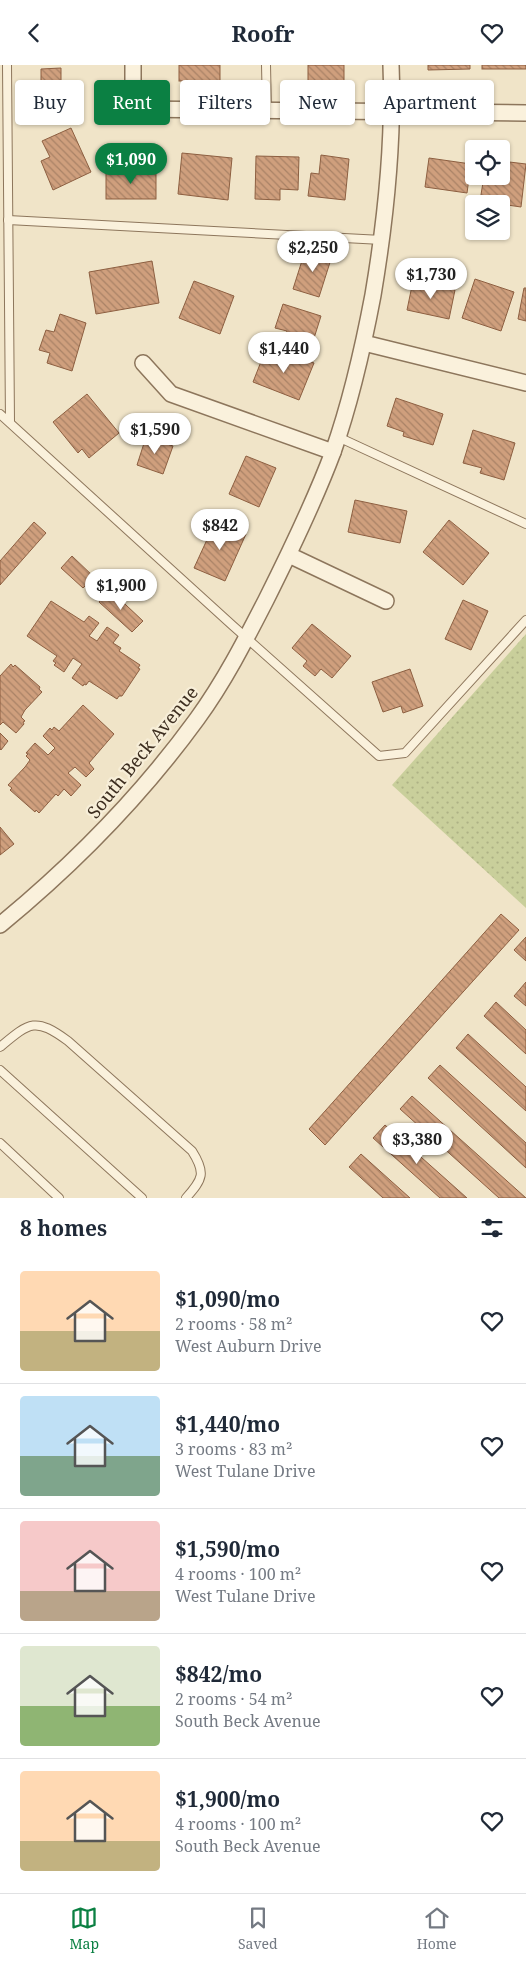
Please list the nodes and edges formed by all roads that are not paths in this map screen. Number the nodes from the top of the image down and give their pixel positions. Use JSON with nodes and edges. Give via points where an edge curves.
{"nodes":[{"id":1,"x":7,"y":65,"type":"edge"},
{"id":2,"x":133,"y":65,"type":"edge"},
{"id":3,"x":266,"y":65,"type":"edge"},
{"id":4,"x":390,"y":65,"type":"edge"},
{"id":5,"x":266,"y":80,"type":"edge"},
{"id":6,"x":391,"y":80,"type":"edge"},
{"id":7,"x":180,"y":110,"type":"edge"},
{"id":8,"x":270,"y":111,"type":"edge"},
{"id":9,"x":365,"y":112,"type":"edge"},
{"id":10,"x":494,"y":113,"type":"edge"},
{"id":11,"x":526,"y":113,"type":"edge"},
{"id":12,"x":391,"y":125,"type":"edge"},
{"id":13,"x":8,"y":220,"type":"junction"},
{"id":14,"x":382,"y":240,"type":"junction"},
{"id":15,"x":364,"y":343,"type":"junction"},
{"id":16,"x":143,"y":363,"type":"dead end"},
{"id":17,"x":526,"y":383,"type":"edge"},
{"id":18,"x":0,"y":414,"type":"edge"},
{"id":19,"x":10,"y":422,"type":"junction"},
{"id":20,"x":338,"y":437,"type":"junction"},
{"id":21,"x":333,"y":452,"type":"junction"},
{"id":22,"x":526,"y":524,"type":"edge"},
{"id":23,"x":289,"y":555,"type":"junction"},
{"id":24,"x":386,"y":601,"type":"dead end"},
{"id":25,"x":526,"y":620,"type":"edge"},
{"id":26,"x":246,"y":638,"type":"junction"},
{"id":27,"x":0,"y":925,"type":"edge"},
{"id":28,"x":0,"y":1047,"type":"edge"},
{"id":29,"x":0,"y":1070,"type":"edge"},
{"id":30,"x":0,"y":1143,"type":"edge"},
{"id":31,"x":59,"y":1198,"type":"edge"},
{"id":32,"x":142,"y":1198,"type":"edge"},
{"id":33,"x":186,"y":1198,"type":"edge"}],
"edges":[{"from":1,"to":13,"type":"lane"},
{"from":2,"to":7,"type":"street","via":[[133,109]]},
{"from":3,"to":5,"type":"lane"},
{"from":4,"to":6,"type":"street","name":"South Beck Avenue"},
{"from":8,"to":9,"type":"street"},
{"from":10,"to":11,"type":"street"},
{"from":12,"to":14,"type":"street","name":"South Beck Avenue"},
{"from":13,"to":14,"type":"lane"},
{"from":13,"to":19,"type":"lane"},
{"from":14,"to":15,"type":"street","name":"South Beck Avenue"},
{"from":15,"to":17,"type":"street"},
{"from":15,"to":20,"type":"street","name":"South Beck Avenue"},
{"from":16,"to":21,"type":"street","via":[[171,395]]},
{"from":18,"to":19,"type":"lane"},
{"from":19,"to":26,"type":"lane"},
{"from":20,"to":21,"type":"street","name":"South Beck Avenue"},
{"from":20,"to":22,"type":"lane"},
{"from":21,"to":23,"type":"street","name":"South Beck Avenue"},
{"from":23,"to":24,"type":"street"},
{"from":23,"to":26,"type":"street","name":"South Beck Avenue"},
{"from":25,"to":26,"type":"lane","via":[[405,753],[380,756]]},
{"from":26,"to":27,"type":"street","name":"South Beck Avenue","via":[[197,719],[157,769],[97,837]]},
{"from":28,"to":33,"type":"lane","via":[[14,1035],[36,1025],[49,1028],[68,1041],[192,1151],[202,1171],[200,1180]]},
{"from":29,"to":32,"type":"lane"},
{"from":30,"to":31,"type":"lane"}]}
